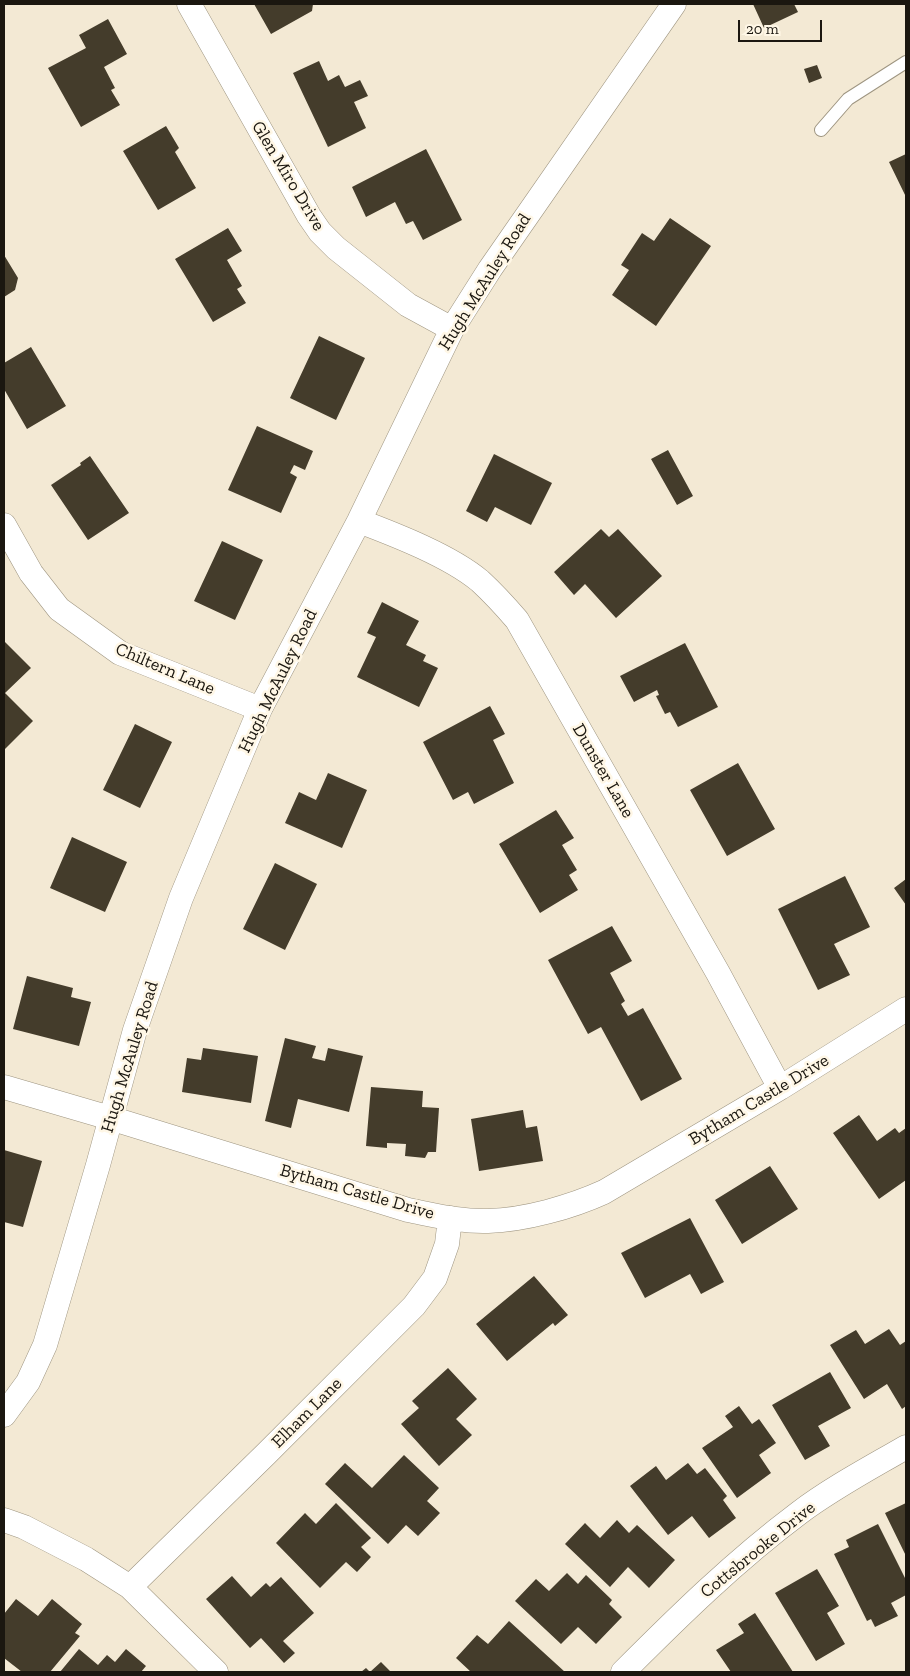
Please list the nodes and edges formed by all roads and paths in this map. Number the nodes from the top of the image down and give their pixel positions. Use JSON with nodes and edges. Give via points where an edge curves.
{"nodes":[{"id":1,"x":189,"y":4,"type":"edge"},
{"id":2,"x":674,"y":4,"type":"edge"},
{"id":3,"x":906,"y":62,"type":"edge"},
{"id":4,"x":821,"y":130,"type":"dead end"},
{"id":5,"x":452,"y":329,"type":"junction"},
{"id":6,"x":359,"y":521,"type":"junction"},
{"id":7,"x":4,"y":525,"type":"edge"},
{"id":8,"x":260,"y":709,"type":"junction"},
{"id":9,"x":906,"y":1009,"type":"edge"},
{"id":10,"x":4,"y":1087,"type":"edge"},
{"id":11,"x":780,"y":1088,"type":"junction"},
{"id":12,"x":110,"y":1118,"type":"junction"},
{"id":13,"x":450,"y":1218,"type":"junction"},
{"id":14,"x":4,"y":1415,"type":"edge"},
{"id":15,"x":906,"y":1447,"type":"edge"},
{"id":16,"x":4,"y":1520,"type":"edge"},
{"id":17,"x":130,"y":1587,"type":"junction"},
{"id":18,"x":216,"y":1672,"type":"edge"},
{"id":19,"x":623,"y":1672,"type":"edge"}],
"edges":[{"from":1,"to":5,"type":"street","name":"Glen Miro Drive","via":[[320,232],[408,305]]},
{"from":2,"to":5,"type":"street","name":"Hugh McAuley Road"},
{"from":3,"to":4,"type":"lane","via":[[848,99]]},
{"from":5,"to":6,"type":"street","name":"Hugh McAuley Road"},
{"from":6,"to":8,"type":"street","name":"Hugh McAuley Road"},
{"from":6,"to":11,"type":"street","name":"Dunster Lane","via":[[455,564],[478,580],[517,620]]},
{"from":7,"to":8,"type":"street","name":"Chiltern Lane","via":[[31,573],[59,609],[120,653]]},
{"from":8,"to":12,"type":"street","name":"Hugh McAuley Road","via":[[181,898],[135,1030]]},
{"from":9,"to":11,"type":"street","name":"Bytham Castle Drive"},
{"from":10,"to":12,"type":"street","name":"Bytham Castle Drive"},
{"from":11,"to":13,"type":"street","name":"Bytham Castle Drive","via":[[630,1178],[586,1200],[524,1216],[488,1221]]},
{"from":12,"to":13,"type":"street","name":"Bytham Castle Drive","via":[[408,1210]]},
{"from":12,"to":14,"type":"street","name":"Hugh McAuley Road","via":[[45,1345],[28,1382]]},
{"from":13,"to":17,"type":"street","name":"Elham Lane","via":[[447,1244],[435,1278],[414,1306]]},
{"from":15,"to":19,"type":"street","name":"Cottsbrooke Drive","via":[[800,1512],[678,1616]]},
{"from":16,"to":17,"type":"street","via":[[86,1559]]},
{"from":17,"to":18,"type":"street"}]}
